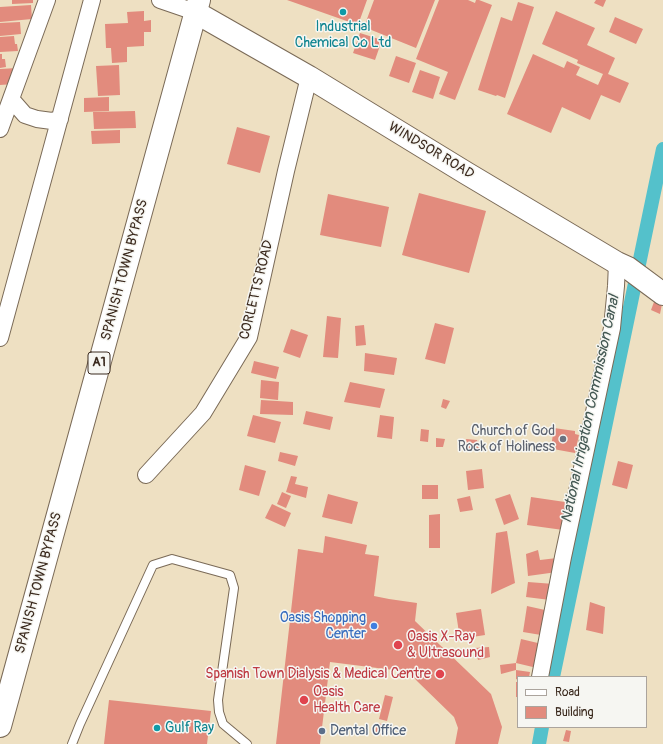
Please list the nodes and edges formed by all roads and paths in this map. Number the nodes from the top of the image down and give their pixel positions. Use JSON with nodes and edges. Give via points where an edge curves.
{"nodes":[{"id":1,"x":48,"y":0,"type":"edge"},
{"id":2,"x":92,"y":0,"type":"edge"},
{"id":3,"x":160,"y":0,"type":"edge"},
{"id":4,"x":197,"y":6,"type":"edge"},
{"id":5,"x":309,"y":77,"type":"junction"},
{"id":6,"x":11,"y":99,"type":"junction"},
{"id":7,"x":60,"y":119,"type":"junction"},
{"id":8,"x":0,"y":129,"type":"edge"},
{"id":9,"x":622,"y":265,"type":"junction"},
{"id":10,"x":657,"y":290,"type":"edge"},
{"id":11,"x":0,"y":338,"type":"edge"},
{"id":12,"x":146,"y":475,"type":"dead end"},
{"id":13,"x":540,"y":676,"type":"edge"},
{"id":14,"x":0,"y":726,"type":"edge"},
{"id":15,"x":72,"y":744,"type":"edge"},
{"id":16,"x":247,"y":744,"type":"edge"}],
"edges":[{"from":1,"to":6,"type":"street"},
{"from":2,"to":7,"type":"street"},
{"from":3,"to":4,"type":"street"},
{"from":4,"to":5,"type":"main road","name":"WINDSOR ROAD"},
{"from":4,"to":14,"type":"main road","name":"SPANISH TOWN BYPASS","number":"A1"},
{"from":5,"to":9,"type":"main road","name":"WINDSOR ROAD"},
{"from":5,"to":12,"type":"street","name":"CORLETTS ROAD","via":[[248,337],[204,413]]},
{"from":6,"to":7,"type":"street","via":[[25,115],[37,120]]},
{"from":6,"to":8,"type":"street"},
{"from":7,"to":11,"type":"street"},
{"from":9,"to":10,"type":"main road","name":"WINDSOR ROAD"},
{"from":9,"to":13,"type":"street","via":[[616,286],[612,328]]},
{"from":15,"to":16,"type":"lane","via":[[153,565],[172,559],[230,575],[234,588],[218,700],[219,712],[223,724]]}]}
